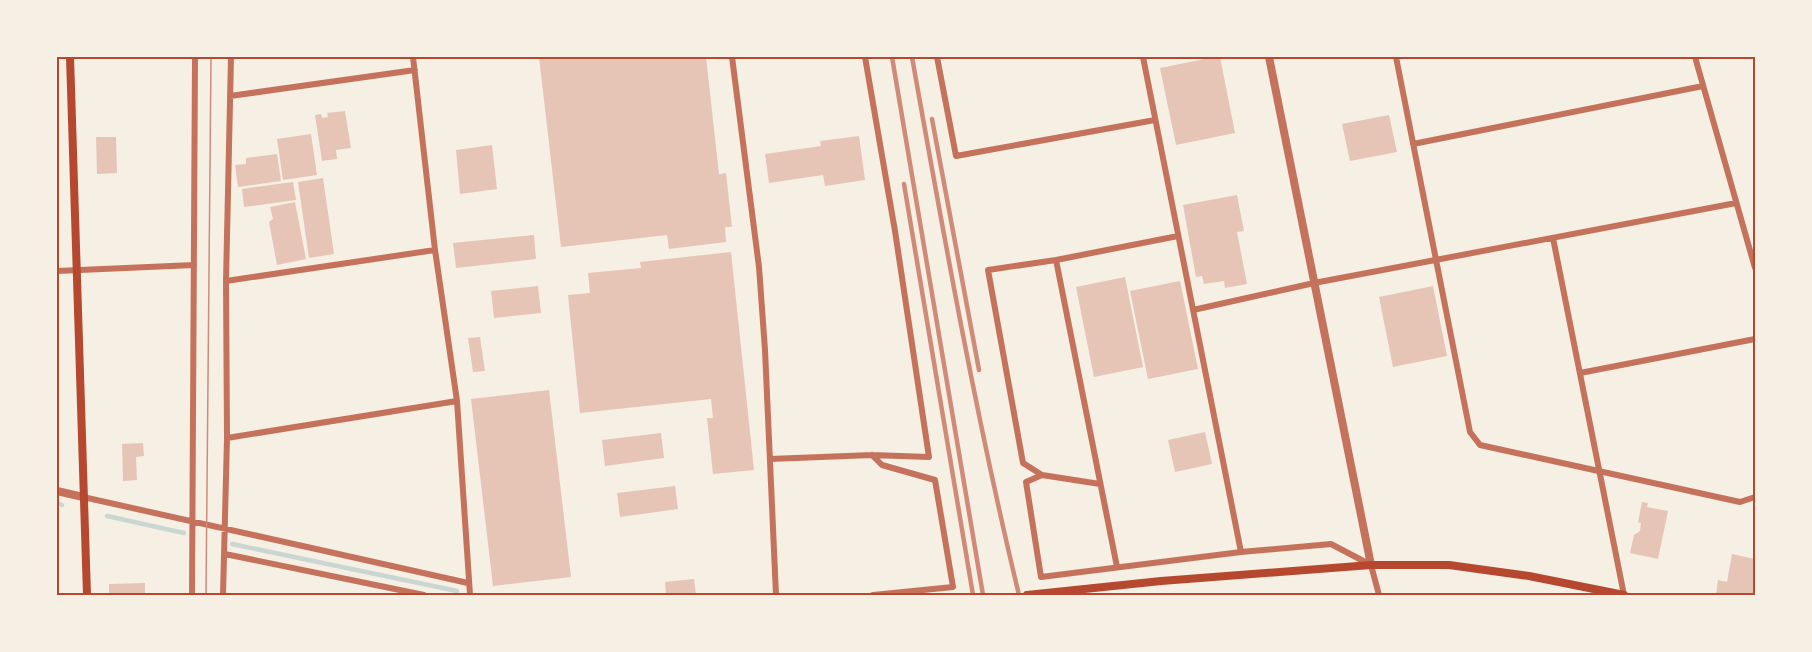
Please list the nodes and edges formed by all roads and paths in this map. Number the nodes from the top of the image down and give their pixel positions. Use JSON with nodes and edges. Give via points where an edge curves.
{"nodes":[{"id":1,"x":70,"y":57,"type":"edge"},
{"id":2,"x":195,"y":57,"type":"edge"},
{"id":3,"x":231,"y":57,"type":"edge"},
{"id":4,"x":413,"y":57,"type":"edge"},
{"id":5,"x":732,"y":57,"type":"edge"},
{"id":6,"x":865,"y":57,"type":"edge"},
{"id":7,"x":937,"y":57,"type":"edge"},
{"id":8,"x":1143,"y":57,"type":"edge"},
{"id":9,"x":1269,"y":57,"type":"edge"},
{"id":10,"x":1396,"y":57,"type":"edge"},
{"id":11,"x":1695,"y":57,"type":"edge"},
{"id":12,"x":415,"y":70,"type":"junction"},
{"id":13,"x":1703,"y":86,"type":"junction"},
{"id":14,"x":230,"y":96,"type":"junction"},
{"id":15,"x":1155,"y":120,"type":"junction"},
{"id":16,"x":1413,"y":144,"type":"junction"},
{"id":17,"x":1736,"y":203,"type":"junction"},
{"id":18,"x":1178,"y":236,"type":"junction"},
{"id":19,"x":1552,"y":238,"type":"junction"},
{"id":20,"x":435,"y":250,"type":"junction"},
{"id":21,"x":1056,"y":260,"type":"junction"},
{"id":22,"x":1436,"y":260,"type":"junction"},
{"id":23,"x":194,"y":265,"type":"junction"},
{"id":24,"x":1755,"y":268,"type":"edge"},
{"id":25,"x":78,"y":270,"type":"junction"},
{"id":26,"x":57,"y":271,"type":"edge"},
{"id":27,"x":226,"y":281,"type":"junction"},
{"id":28,"x":1314,"y":283,"type":"junction"},
{"id":29,"x":1192,"y":310,"type":"junction"},
{"id":30,"x":1755,"y":339,"type":"edge"},
{"id":31,"x":1580,"y":373,"type":"junction"},
{"id":32,"x":456,"y":401,"type":"junction"},
{"id":33,"x":227,"y":438,"type":"junction"},
{"id":34,"x":872,"y":455,"type":"junction"},
{"id":35,"x":770,"y":459,"type":"junction"},
{"id":36,"x":1600,"y":471,"type":"junction"},
{"id":37,"x":1042,"y":475,"type":"junction"},
{"id":38,"x":1100,"y":484,"type":"junction"},
{"id":39,"x":57,"y":491,"type":"edge"},
{"id":40,"x":83,"y":496,"type":"junction"},
{"id":41,"x":1755,"y":497,"type":"edge"},
{"id":42,"x":192,"y":522,"type":"junction"},
{"id":43,"x":225,"y":528,"type":"junction"},
{"id":44,"x":1241,"y":552,"type":"junction"},
{"id":45,"x":225,"y":554,"type":"junction"},
{"id":46,"x":1371,"y":565,"type":"junction"},
{"id":47,"x":1117,"y":567,"type":"junction"},
{"id":48,"x":468,"y":584,"type":"junction"},
{"id":49,"x":953,"y":587,"type":"junction"},
{"id":50,"x":87,"y":595,"type":"edge"},
{"id":51,"x":192,"y":595,"type":"edge"},
{"id":52,"x":223,"y":595,"type":"edge"},
{"id":53,"x":423,"y":595,"type":"edge"},
{"id":54,"x":470,"y":595,"type":"edge"},
{"id":55,"x":776,"y":595,"type":"edge"},
{"id":56,"x":873,"y":595,"type":"edge"},
{"id":57,"x":954,"y":595,"type":"edge"},
{"id":58,"x":1027,"y":595,"type":"edge"},
{"id":59,"x":1379,"y":595,"type":"edge"},
{"id":60,"x":1624,"y":595,"type":"edge"}],
"edges":[{"from":1,"to":25,"type":"main road"},
{"from":2,"to":23,"type":"street"},
{"from":3,"to":14,"type":"street"},
{"from":4,"to":12,"type":"street"},
{"from":5,"to":35,"type":"street","via":[[759,267]]},
{"from":6,"to":34,"type":"street","via":[[929,457]]},
{"from":7,"to":15,"type":"street","via":[[956,156]]},
{"from":8,"to":15,"type":"street"},
{"from":9,"to":28,"type":"street"},
{"from":10,"to":16,"type":"street"},
{"from":11,"to":13,"type":"street"},
{"from":12,"to":14,"type":"street"},
{"from":12,"to":20,"type":"street"},
{"from":13,"to":16,"type":"street"},
{"from":13,"to":17,"type":"street"},
{"from":14,"to":27,"type":"street"},
{"from":15,"to":18,"type":"street"},
{"from":16,"to":22,"type":"street"},
{"from":17,"to":19,"type":"street"},
{"from":17,"to":24,"type":"street"},
{"from":18,"to":21,"type":"street"},
{"from":18,"to":29,"type":"street"},
{"from":19,"to":22,"type":"street"},
{"from":19,"to":31,"type":"street"},
{"from":20,"to":27,"type":"street"},
{"from":20,"to":32,"type":"street"},
{"from":21,"to":37,"type":"street","via":[[988,270],[1023,463]]},
{"from":21,"to":38,"type":"street"},
{"from":22,"to":28,"type":"street"},
{"from":22,"to":36,"type":"street","via":[[1470,432],[1480,445]]},
{"from":23,"to":25,"type":"street"},
{"from":23,"to":42,"type":"street"},
{"from":25,"to":26,"type":"street"},
{"from":25,"to":40,"type":"main road"},
{"from":27,"to":33,"type":"street"},
{"from":28,"to":29,"type":"street"},
{"from":28,"to":46,"type":"street"},
{"from":29,"to":44,"type":"street"},
{"from":30,"to":31,"type":"street"},
{"from":31,"to":36,"type":"street"},
{"from":32,"to":33,"type":"street"},
{"from":32,"to":48,"type":"street"},
{"from":33,"to":43,"type":"street"},
{"from":34,"to":35,"type":"street"},
{"from":34,"to":49,"type":"street","via":[[882,465],[934,480]]},
{"from":35,"to":55,"type":"street"},
{"from":36,"to":41,"type":"street","via":[[1740,502]]},
{"from":36,"to":60,"type":"street"},
{"from":37,"to":38,"type":"street"},
{"from":37,"to":47,"type":"street","via":[[1026,482],[1041,577]]},
{"from":38,"to":47,"type":"street"},
{"from":39,"to":40,"type":"street"},
{"from":40,"to":42,"type":"street"},
{"from":40,"to":50,"type":"main road"},
{"from":42,"to":43,"type":"street"},
{"from":42,"to":51,"type":"street"},
{"from":43,"to":45,"type":"street"},
{"from":43,"to":48,"type":"street"},
{"from":44,"to":46,"type":"street","via":[[1331,544]]},
{"from":44,"to":47,"type":"street"},
{"from":45,"to":52,"type":"street"},
{"from":45,"to":53,"type":"street"},
{"from":46,"to":58,"type":"main road"},
{"from":46,"to":59,"type":"street"},
{"from":46,"to":60,"type":"main road","via":[[1461,567]]},
{"from":48,"to":54,"type":"street"},
{"from":49,"to":56,"type":"street"},
{"from":49,"to":57,"type":"street"}]}
